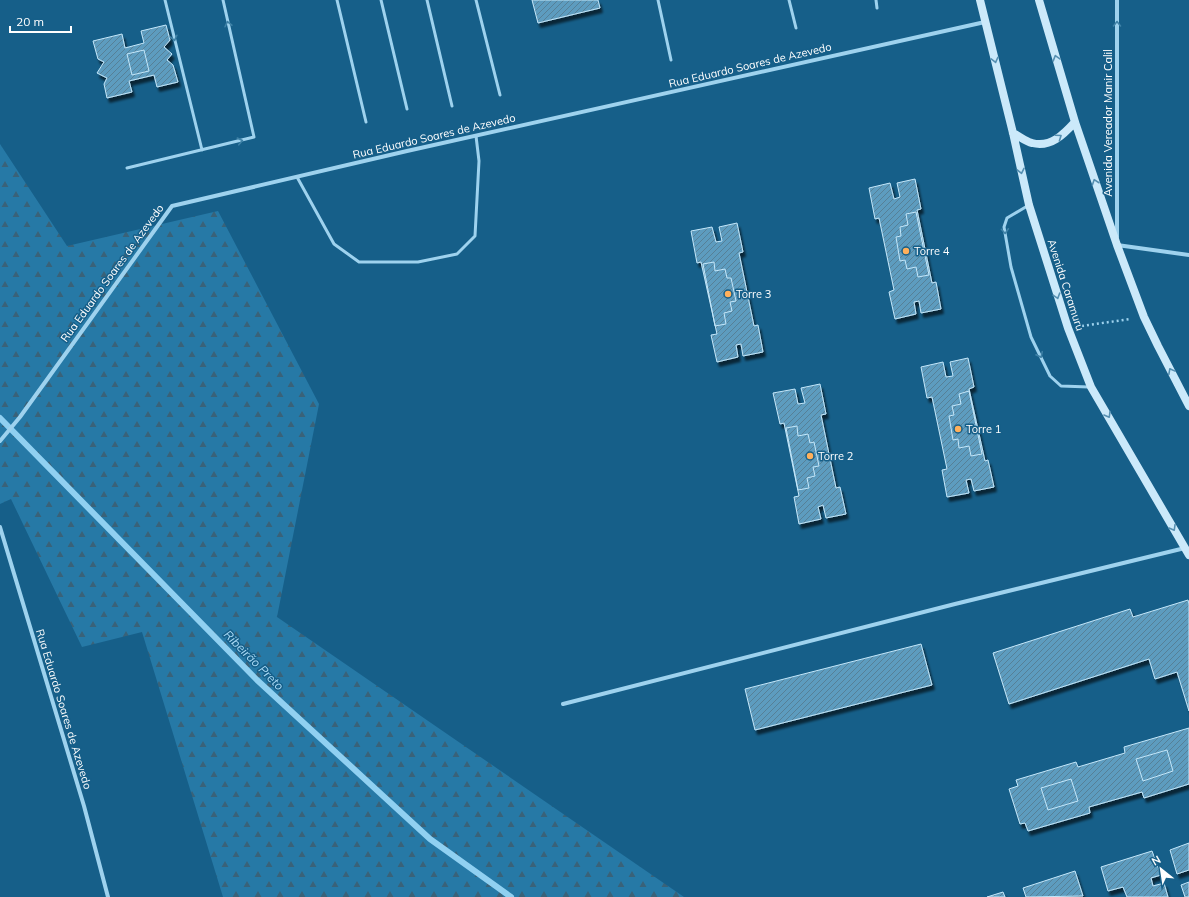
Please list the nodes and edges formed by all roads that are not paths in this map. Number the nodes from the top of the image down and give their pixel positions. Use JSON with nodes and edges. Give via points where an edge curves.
{"nodes":[{"id":1,"x":165,"y":0,"type":"edge"},
{"id":2,"x":223,"y":0,"type":"edge"},
{"id":3,"x":336,"y":0,"type":"edge"},
{"id":4,"x":381,"y":0,"type":"edge"},
{"id":5,"x":427,"y":0,"type":"edge"},
{"id":6,"x":476,"y":0,"type":"edge"},
{"id":7,"x":658,"y":0,"type":"edge"},
{"id":8,"x":789,"y":0,"type":"edge"},
{"id":9,"x":876,"y":0,"type":"edge"},
{"id":10,"x":980,"y":0,"type":"edge"},
{"id":11,"x":1039,"y":0,"type":"edge"},
{"id":12,"x":1117,"y":0,"type":"edge"},
{"id":13,"x":877,"y":8,"type":"dead end"},
{"id":14,"x":985,"y":22,"type":"junction"},
{"id":15,"x":796,"y":28,"type":"dead end"},
{"id":16,"x":671,"y":60,"type":"dead end"},
{"id":17,"x":500,"y":96,"type":"dead end"},
{"id":18,"x":452,"y":106,"type":"dead end"},
{"id":19,"x":407,"y":109,"type":"dead end"},
{"id":20,"x":366,"y":122,"type":"dead end"},
{"id":21,"x":1075,"y":122,"type":"junction"},
{"id":22,"x":1013,"y":133,"type":"junction"},
{"id":23,"x":476,"y":136,"type":"junction"},
{"id":24,"x":202,"y":150,"type":"junction"},
{"id":25,"x":127,"y":168,"type":"dead end"},
{"id":26,"x":297,"y":177,"type":"junction"},
{"id":27,"x":1029,"y":205,"type":"junction"},
{"id":28,"x":1117,"y":245,"type":"junction"},
{"id":29,"x":1189,"y":255,"type":"edge"},
{"id":30,"x":1091,"y":387,"type":"junction"},
{"id":31,"x":1189,"y":406,"type":"edge"},
{"id":32,"x":0,"y":441,"type":"edge"},
{"id":33,"x":0,"y":527,"type":"edge"},
{"id":34,"x":1187,"y":552,"type":"edge"},
{"id":35,"x":563,"y":704,"type":"dead end"},
{"id":36,"x":108,"y":897,"type":"edge"}],
"edges":[{"from":1,"to":24,"type":"lane","one_way":true},
{"from":24,"to":2,"type":"lane","one_way":true,"via":[[254,137]]},
{"from":3,"to":20,"type":"lane"},
{"from":4,"to":19,"type":"lane"},
{"from":5,"to":18,"type":"lane"},
{"from":6,"to":17,"type":"lane"},
{"from":7,"to":16,"type":"lane"},
{"from":8,"to":15,"type":"lane"},
{"from":9,"to":13,"type":"lane"},
{"from":10,"to":14,"type":"main road","name":"Avenida Caramuru"},
{"from":21,"to":11,"type":"main road","one_way":true},
{"from":28,"to":12,"type":"street","name":"Avenida Vereador Manir Calil","one_way":true},
{"from":14,"to":22,"type":"main road","name":"Avenida Caramuru","one_way":true},
{"from":14,"to":23,"type":"street","name":"Rua Eduardo Soares de Azevedo"},
{"from":22,"to":21,"type":"main road","one_way":true,"via":[[1031,143],[1051,143]]},
{"from":28,"to":21,"type":"main road","one_way":true},
{"from":22,"to":27,"type":"main road","name":"Avenida Caramuru","one_way":true},
{"from":23,"to":26,"type":"street","name":"Rua Eduardo Soares de Azevedo"},
{"from":23,"to":26,"type":"lane","via":[[479,161],[475,236],[458,254],[418,262],[359,262],[334,244]]},
{"from":24,"to":25,"type":"lane"},
{"from":26,"to":32,"type":"street","name":"Rua Eduardo Soares de Azevedo","via":[[172,206]]},
{"from":27,"to":30,"type":"main road","name":"Avenida Caramuru","one_way":true,"via":[[1068,328]]},
{"from":27,"to":30,"type":"lane","one_way":true,"via":[[1007,218],[1004,227],[1011,267],[1031,337],[1050,376],[1062,386]]},
{"from":28,"to":29,"type":"street"},
{"from":31,"to":28,"type":"main road","one_way":true,"via":[[1144,317]]},
{"from":30,"to":34,"type":"main road","name":"Avenida Caramuru","one_way":true},
{"from":33,"to":36,"type":"street","name":"Rua Eduardo Soares de Azevedo","via":[[84,806]]},
{"from":34,"to":35,"type":"street","via":[[955,604]]}]}
